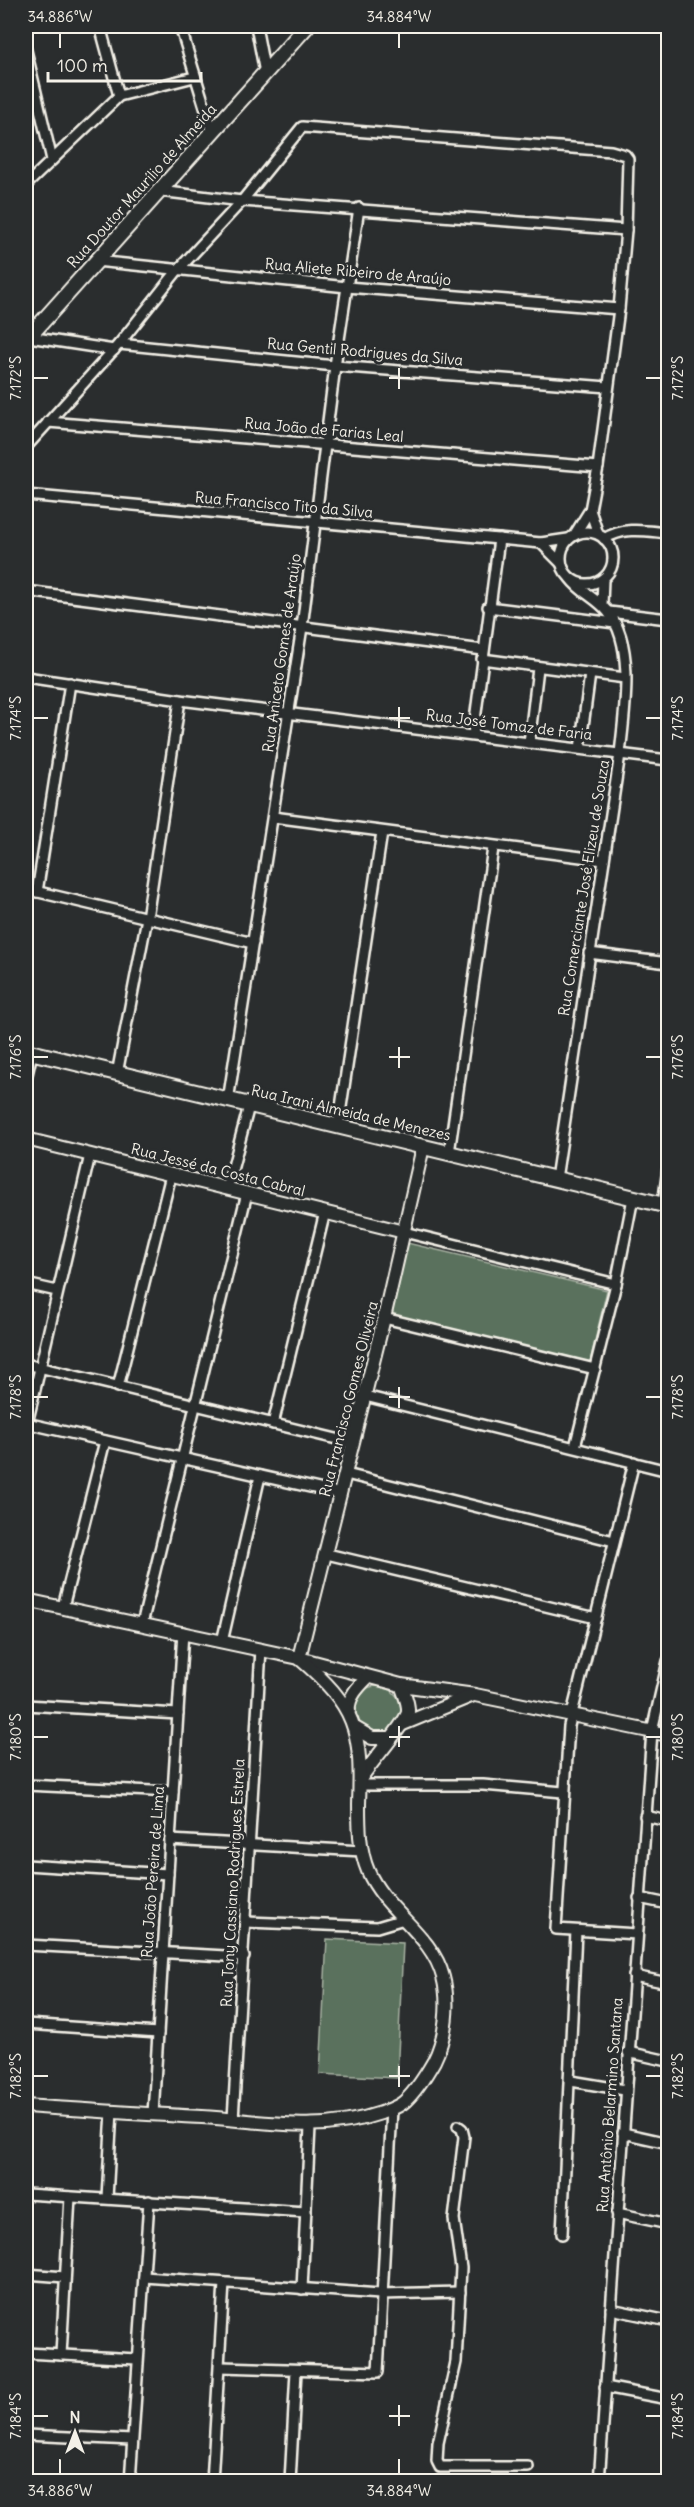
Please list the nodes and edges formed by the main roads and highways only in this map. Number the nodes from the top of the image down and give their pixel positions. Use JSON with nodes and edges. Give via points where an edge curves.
{"nodes":[{"id":1,"x":307,"y":26,"type":"edge"},
{"id":2,"x":27,"y":339,"type":"edge"},
{"id":3,"x":29,"y":1052,"type":"edge"},
{"id":4,"x":666,"y":1205,"type":"edge"}],
"edges":[{"from":1,"to":2,"type":"main road","name":"Rua Doutor Maurílio de Almeida"},
{"from":3,"to":4,"type":"main road","name":"Rua Irani Almeida de Menezes"}]}
